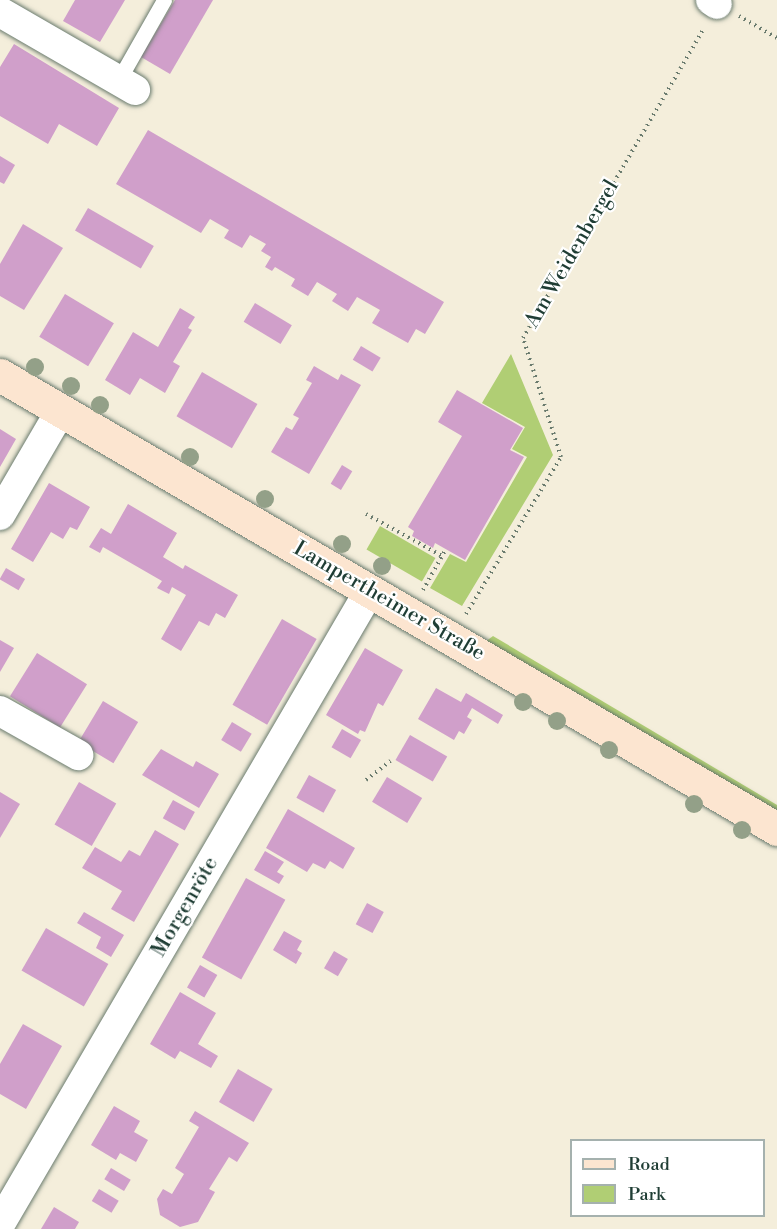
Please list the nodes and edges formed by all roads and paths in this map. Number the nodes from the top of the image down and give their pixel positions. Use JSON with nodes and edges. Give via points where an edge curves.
{"nodes":[{"id":1,"x":164,"y":0,"type":"edge"},
{"id":2,"x":714,"y":2,"type":"edge"},
{"id":3,"x":0,"y":12,"type":"edge"},
{"id":4,"x":777,"y":38,"type":"edge"},
{"id":5,"x":127,"y":85,"type":"joint"},
{"id":6,"x":0,"y":375,"type":"edge"},
{"id":7,"x":61,"y":410,"type":"junction"},
{"id":8,"x":366,"y":514,"type":"dead end"},
{"id":9,"x":0,"y":515,"type":"edge"},
{"id":10,"x":446,"y":549,"type":"dead end"},
{"id":11,"x":442,"y":556,"type":"junction"},
{"id":12,"x":426,"y":584,"type":"dead end"},
{"id":13,"x":370,"y":590,"type":"junction"},
{"id":14,"x":453,"y":639,"type":"junction"},
{"id":15,"x":0,"y":711,"type":"edge"},
{"id":16,"x":78,"y":755,"type":"dead end"},
{"id":17,"x":390,"y":761,"type":"dead end"},
{"id":18,"x":366,"y":780,"type":"dead end"},
{"id":19,"x":777,"y":829,"type":"edge"},
{"id":20,"x":0,"y":1224,"type":"edge"}],
"edges":[{"from":1,"to":5,"type":"lane"},
{"from":2,"to":4,"type":"path","name":"Am Weidenbergel"},
{"from":2,"to":14,"type":"path","name":"Am Weidenbergel","via":[[523,338],[561,457]]},
{"from":3,"to":5,"type":"street"},
{"from":6,"to":7,"type":"street","name":"Lampertheimer Straße"},
{"from":7,"to":9,"type":"street"},
{"from":7,"to":13,"type":"street","name":"Lampertheimer Straße"},
{"from":8,"to":11,"type":"path"},
{"from":10,"to":11,"type":"path"},
{"from":11,"to":12,"type":"path"},
{"from":13,"to":14,"type":"street","name":"Lampertheimer Straße"},
{"from":13,"to":20,"type":"street","name":"Morgenröte"},
{"from":14,"to":19,"type":"street","name":"Lampertheimer Straße"},
{"from":15,"to":16,"type":"street"},
{"from":17,"to":18,"type":"path"}]}
